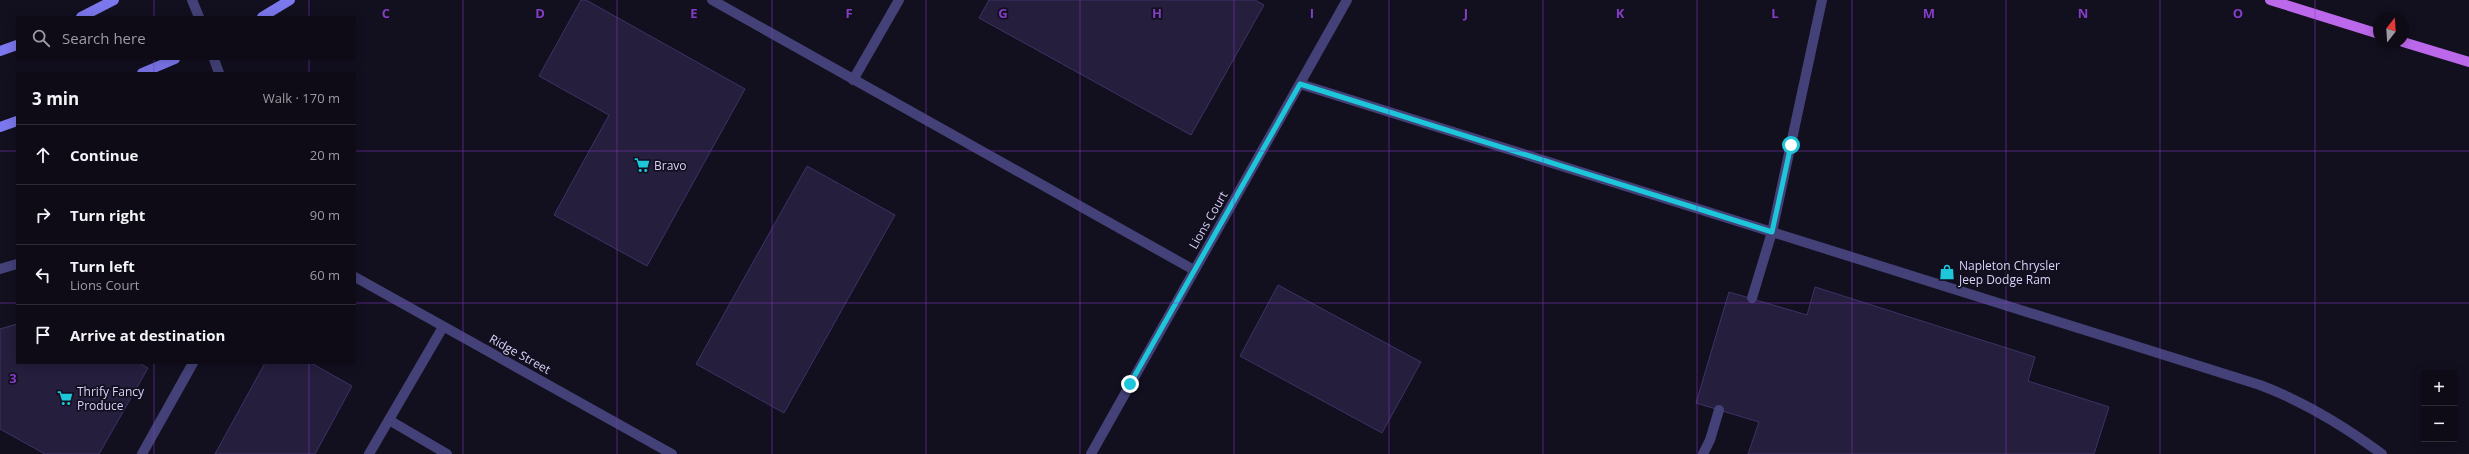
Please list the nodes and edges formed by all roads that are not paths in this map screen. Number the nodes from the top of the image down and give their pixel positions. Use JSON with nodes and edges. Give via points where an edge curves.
{"nodes":[{"id":1,"x":114,"y":0,"type":"edge"},
{"id":2,"x":192,"y":0,"type":"edge"},
{"id":3,"x":290,"y":0,"type":"edge"},
{"id":4,"x":712,"y":0,"type":"edge"},
{"id":5,"x":899,"y":0,"type":"edge"},
{"id":6,"x":1347,"y":0,"type":"edge"},
{"id":7,"x":1822,"y":0,"type":"edge"},
{"id":8,"x":2270,"y":0,"type":"edge"},
{"id":9,"x":83,"y":16,"type":"edge"},
{"id":10,"x":198,"y":16,"type":"edge"},
{"id":11,"x":264,"y":16,"type":"edge"},
{"id":12,"x":2373,"y":32,"type":"edge"},
{"id":13,"x":2409,"y":44,"type":"edge"},
{"id":14,"x":16,"y":45,"type":"edge"},
{"id":15,"x":0,"y":51,"type":"edge"},
{"id":16,"x":173,"y":60,"type":"edge"},
{"id":17,"x":214,"y":60,"type":"edge"},
{"id":18,"x":2469,"y":62,"type":"edge"},
{"id":19,"x":144,"y":72,"type":"edge"},
{"id":20,"x":219,"y":72,"type":"edge"},
{"id":21,"x":853,"y":80,"type":"junction"},
{"id":22,"x":1300,"y":84,"type":"junction"},
{"id":23,"x":16,"y":121,"type":"edge"},
{"id":24,"x":0,"y":127,"type":"edge"},
{"id":25,"x":1772,"y":232,"type":"junction"},
{"id":26,"x":16,"y":264,"type":"edge"},
{"id":27,"x":0,"y":269,"type":"edge"},
{"id":28,"x":1194,"y":270,"type":"junction"},
{"id":29,"x":356,"y":278,"type":"edge"},
{"id":30,"x":1752,"y":298,"type":"dead end"},
{"id":31,"x":443,"y":327,"type":"junction"},
{"id":32,"x":192,"y":364,"type":"edge"},
{"id":33,"x":1719,"y":410,"type":"dead end"},
{"id":34,"x":389,"y":420,"type":"junction"},
{"id":35,"x":142,"y":454,"type":"edge"},
{"id":36,"x":369,"y":454,"type":"edge"},
{"id":37,"x":448,"y":454,"type":"edge"},
{"id":38,"x":672,"y":454,"type":"edge"},
{"id":39,"x":1091,"y":454,"type":"edge"},
{"id":40,"x":1703,"y":454,"type":"edge"},
{"id":41,"x":2382,"y":454,"type":"edge"}],
"edges":[{"from":1,"to":9,"type":"main road"},
{"from":2,"to":10,"type":"street"},
{"from":3,"to":11,"type":"main road"},
{"from":4,"to":21,"type":"street"},
{"from":5,"to":21,"type":"street"},
{"from":6,"to":22,"type":"street","name":"Lions Court"},
{"from":7,"to":25,"type":"street"},
{"from":8,"to":12,"type":"main road"},
{"from":13,"to":18,"type":"main road"},
{"from":14,"to":15,"type":"main road"},
{"from":16,"to":19,"type":"main road"},
{"from":17,"to":20,"type":"street"},
{"from":21,"to":28,"type":"street"},
{"from":22,"to":25,"type":"street"},
{"from":22,"to":28,"type":"street","name":"Lions Court"},
{"from":23,"to":24,"type":"main road"},
{"from":25,"to":30,"type":"street"},
{"from":25,"to":41,"type":"street","via":[[2260,385],[2325,414]]},
{"from":26,"to":27,"type":"street"},
{"from":28,"to":39,"type":"street","name":"Lions Court"},
{"from":29,"to":31,"type":"street","name":"Ridge Street"},
{"from":31,"to":34,"type":"street"},
{"from":31,"to":38,"type":"street","name":"Ridge Street"},
{"from":32,"to":35,"type":"street"},
{"from":33,"to":40,"type":"street"},
{"from":34,"to":36,"type":"street"},
{"from":34,"to":37,"type":"street"}]}
